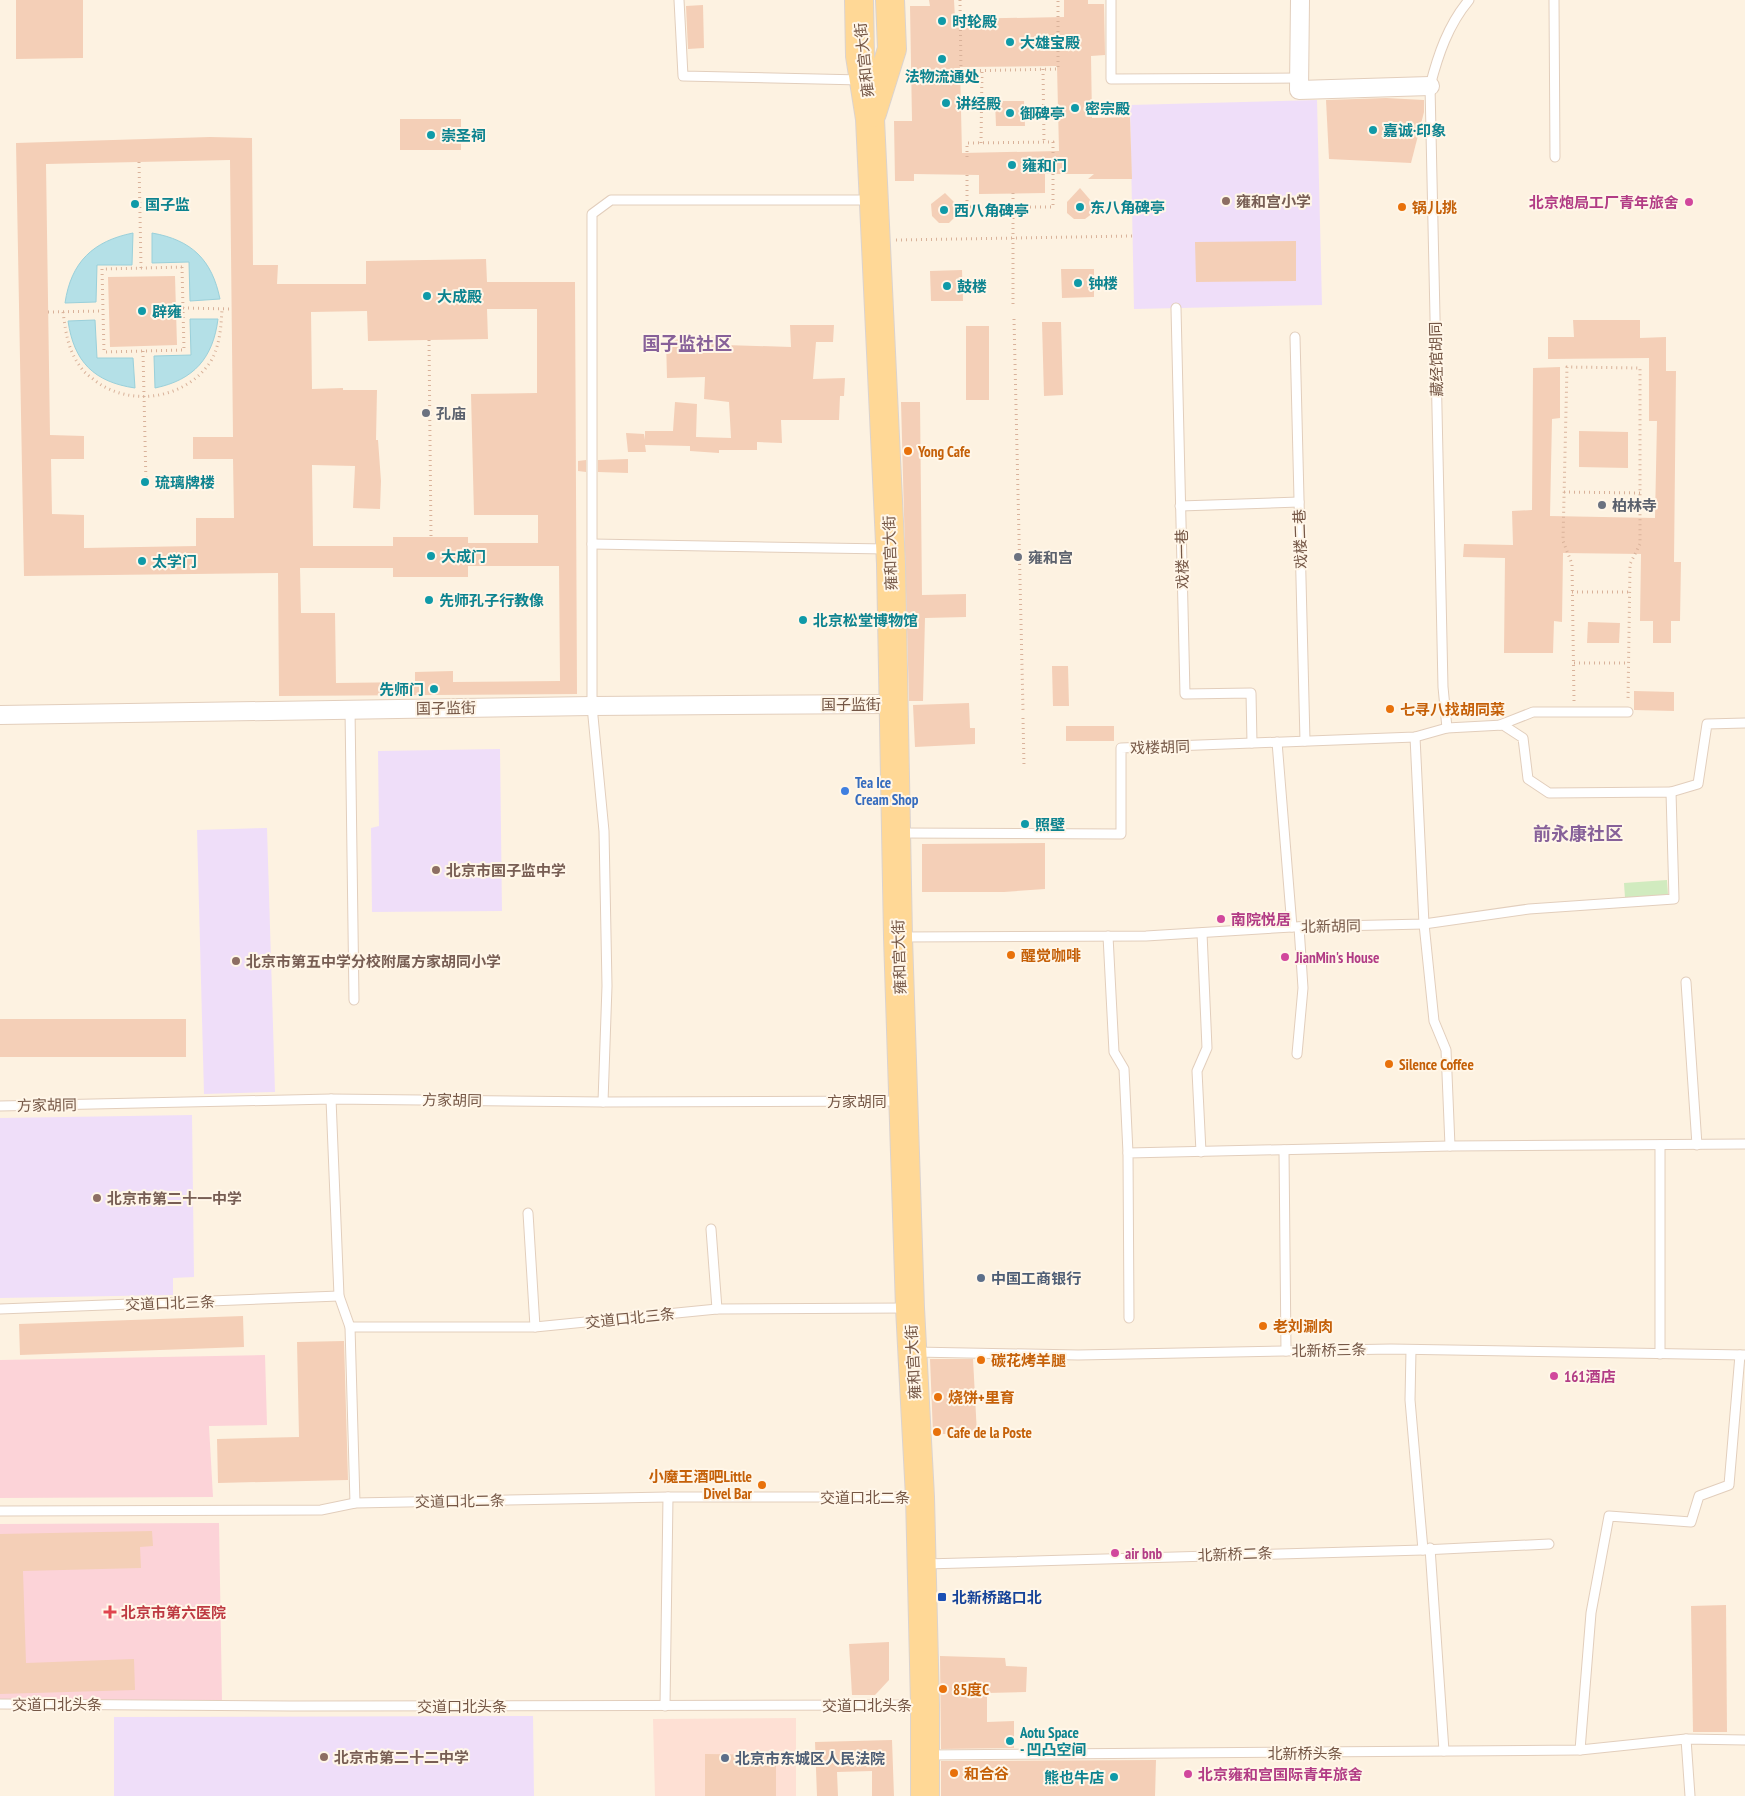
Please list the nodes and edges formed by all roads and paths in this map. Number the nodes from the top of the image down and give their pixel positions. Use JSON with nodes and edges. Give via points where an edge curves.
{"nodes":[{"id":1,"x":679,"y":0,"type":"edge"},
{"id":2,"x":859,"y":0,"type":"edge"},
{"id":3,"x":890,"y":0,"type":"edge"},
{"id":4,"x":960,"y":0,"type":"edge"},
{"id":5,"x":1058,"y":0,"type":"edge"},
{"id":6,"x":1111,"y":0,"type":"edge"},
{"id":7,"x":1300,"y":0,"type":"edge"},
{"id":8,"x":1469,"y":0,"type":"edge"},
{"id":9,"x":1554,"y":0,"type":"edge"},
{"id":10,"x":1043,"y":69,"type":"junction"},
{"id":11,"x":982,"y":70,"type":"junction"},
{"id":12,"x":1299,"y":78,"type":"junction"},
{"id":13,"x":864,"y":80,"type":"junction"},
{"id":14,"x":1430,"y":86,"type":"junction"},
{"id":15,"x":870,"y":119,"type":"junction"},
{"id":16,"x":1044,"y":142,"type":"junction"},
{"id":17,"x":981,"y":143,"type":"junction"},
{"id":18,"x":1053,"y":155,"type":"dead end"},
{"id":19,"x":967,"y":157,"type":"dead end"},
{"id":20,"x":1556,"y":157,"type":"dead end"},
{"id":21,"x":139,"y":162,"type":"dead end"},
{"id":22,"x":1053,"y":174,"type":"dead end"},
{"id":23,"x":967,"y":175,"type":"dead end"},
{"id":24,"x":1013,"y":193,"type":"dead end"},
{"id":25,"x":874,"y":200,"type":"junction"},
{"id":26,"x":1013,"y":207,"type":"junction"},
{"id":27,"x":1133,"y":236,"type":"dead end"},
{"id":28,"x":1013,"y":238,"type":"junction"},
{"id":29,"x":876,"y":240,"type":"junction"},
{"id":30,"x":140,"y":268,"type":"junction"},
{"id":31,"x":183,"y":308,"type":"junction"},
{"id":32,"x":1013,"y":308,"type":"dead end"},
{"id":33,"x":1176,"y":308,"type":"dead end"},
{"id":34,"x":222,"y":309,"type":"junction"},
{"id":35,"x":232,"y":309,"type":"dead end"},
{"id":36,"x":103,"y":311,"type":"junction"},
{"id":37,"x":48,"y":312,"type":"dead end"},
{"id":38,"x":63,"y":312,"type":"junction"},
{"id":39,"x":1014,"y":319,"type":"dead end"},
{"id":40,"x":1295,"y":337,"type":"dead end"},
{"id":41,"x":429,"y":340,"type":"dead end"},
{"id":42,"x":143,"y":351,"type":"junction"},
{"id":43,"x":144,"y":398,"type":"junction"},
{"id":44,"x":146,"y":484,"type":"dead end"},
{"id":45,"x":1564,"y":492,"type":"junction"},
{"id":46,"x":1640,"y":493,"type":"junction"},
{"id":47,"x":1299,"y":502,"type":"junction"},
{"id":48,"x":1180,"y":506,"type":"junction"},
{"id":49,"x":430,"y":537,"type":"dead end"},
{"id":50,"x":592,"y":544,"type":"junction"},
{"id":51,"x":890,"y":549,"type":"junction"},
{"id":52,"x":1572,"y":592,"type":"junction"},
{"id":53,"x":1630,"y":592,"type":"junction"},
{"id":54,"x":1574,"y":663,"type":"junction"},
{"id":55,"x":1629,"y":663,"type":"junction"},
{"id":56,"x":893,"y":704,"type":"junction"},
{"id":57,"x":592,"y":706,"type":"junction"},
{"id":58,"x":350,"y":709,"type":"junction"},
{"id":59,"x":1023,"y":710,"type":"dead end"},
{"id":60,"x":1574,"y":712,"type":"junction"},
{"id":61,"x":1628,"y":712,"type":"joint"},
{"id":62,"x":0,"y":715,"type":"edge"},
{"id":63,"x":1023,"y":718,"type":"dead end"},
{"id":64,"x":1745,"y":722,"type":"edge"},
{"id":65,"x":1500,"y":725,"type":"junction"},
{"id":66,"x":1447,"y":728,"type":"junction"},
{"id":67,"x":1415,"y":737,"type":"junction"},
{"id":68,"x":1305,"y":741,"type":"junction"},
{"id":69,"x":1277,"y":742,"type":"junction"},
{"id":70,"x":1252,"y":743,"type":"junction"},
{"id":71,"x":1024,"y":766,"type":"dead end"},
{"id":72,"x":1671,"y":792,"type":"junction"},
{"id":73,"x":897,"y":833,"type":"junction"},
{"id":74,"x":1424,"y":924,"type":"junction"},
{"id":75,"x":1295,"y":927,"type":"junction"},
{"id":76,"x":1202,"y":933,"type":"junction"},
{"id":77,"x":1108,"y":936,"type":"junction"},
{"id":78,"x":898,"y":937,"type":"junction"},
{"id":79,"x":1686,"y":982,"type":"dead end"},
{"id":80,"x":354,"y":1000,"type":"dead end"},
{"id":81,"x":1297,"y":1054,"type":"dead end"},
{"id":82,"x":331,"y":1099,"type":"junction"},
{"id":83,"x":903,"y":1101,"type":"junction"},
{"id":84,"x":603,"y":1102,"type":"junction"},
{"id":85,"x":0,"y":1106,"type":"edge"},
{"id":86,"x":1745,"y":1144,"type":"edge"},
{"id":87,"x":1660,"y":1145,"type":"junction"},
{"id":88,"x":1697,"y":1145,"type":"junction"},
{"id":89,"x":1450,"y":1146,"type":"junction"},
{"id":90,"x":1284,"y":1150,"type":"junction"},
{"id":91,"x":1201,"y":1152,"type":"junction"},
{"id":92,"x":1128,"y":1153,"type":"junction"},
{"id":93,"x":528,"y":1213,"type":"dead end"},
{"id":94,"x":710,"y":1229,"type":"dead end"},
{"id":95,"x":339,"y":1296,"type":"junction"},
{"id":96,"x":910,"y":1308,"type":"junction"},
{"id":97,"x":0,"y":1309,"type":"edge"},
{"id":98,"x":717,"y":1309,"type":"junction"},
{"id":99,"x":1129,"y":1318,"type":"dead end"},
{"id":100,"x":350,"y":1327,"type":"junction"},
{"id":101,"x":534,"y":1327,"type":"junction"},
{"id":102,"x":1411,"y":1350,"type":"junction"},
{"id":103,"x":1286,"y":1351,"type":"junction"},
{"id":104,"x":912,"y":1352,"type":"junction"},
{"id":105,"x":1660,"y":1354,"type":"junction"},
{"id":106,"x":1743,"y":1355,"type":"edge"},
{"id":107,"x":668,"y":1497,"type":"junction"},
{"id":108,"x":920,"y":1497,"type":"junction"},
{"id":109,"x":354,"y":1503,"type":"junction"},
{"id":110,"x":0,"y":1511,"type":"edge"},
{"id":111,"x":1549,"y":1544,"type":"dead end"},
{"id":112,"x":1427,"y":1549,"type":"junction"},
{"id":113,"x":922,"y":1564,"type":"junction"},
{"id":114,"x":0,"y":1704,"type":"edge"},
{"id":115,"x":925,"y":1705,"type":"junction"},
{"id":116,"x":665,"y":1706,"type":"junction"},
{"id":117,"x":1686,"y":1739,"type":"junction"},
{"id":118,"x":1745,"y":1740,"type":"edge"},
{"id":119,"x":1580,"y":1750,"type":"junction"},
{"id":120,"x":1444,"y":1751,"type":"junction"},
{"id":121,"x":924,"y":1755,"type":"junction"},
{"id":122,"x":925,"y":1796,"type":"edge"},
{"id":123,"x":1690,"y":1796,"type":"edge"}],
"edges":[{"from":1,"to":13,"type":"lane","via":[[683,76]]},
{"from":2,"to":13,"type":"main road","name":"雍和宫大街"},
{"from":3,"to":15,"type":"main road","name":"雍和宫大街","via":[[892,49]]},
{"from":4,"to":11,"type":"path","via":[[961,70]]},
{"from":5,"to":10,"type":"path","via":[[1058,69]]},
{"from":6,"to":12,"type":"lane","via":[[1111,79]]},
{"from":7,"to":12,"type":"street"},
{"from":8,"to":14,"type":"lane","name":"藏经馆胡同","via":[[1440,49]]},
{"from":9,"to":20,"type":"lane"},
{"from":10,"to":11,"type":"path"},
{"from":10,"to":16,"type":"path"},
{"from":11,"to":17,"type":"path"},
{"from":12,"to":14,"type":"street","via":[[1299,90]]},
{"from":13,"to":15,"type":"main road","name":"雍和宫大街"},
{"from":14,"to":66,"type":"lane","name":"藏经馆胡同","via":[[1443,687]]},
{"from":15,"to":25,"type":"main road","name":"雍和宫大街"},
{"from":16,"to":17,"type":"path"},
{"from":16,"to":18,"type":"path","via":[[1052,142]]},
{"from":17,"to":19,"type":"path","via":[[967,143]]},
{"from":21,"to":30,"type":"path"},
{"from":22,"to":26,"type":"path","via":[[1053,207]]},
{"from":23,"to":26,"type":"path","via":[[967,207]]},
{"from":24,"to":26,"type":"path"},
{"from":25,"to":29,"type":"main road","name":"雍和宫大街"},
{"from":25,"to":50,"type":"lane","via":[[611,200],[592,214]]},
{"from":26,"to":28,"type":"path"},
{"from":27,"to":28,"type":"path"},
{"from":28,"to":29,"type":"path"},
{"from":28,"to":32,"type":"path"},
{"from":29,"to":51,"type":"main road","name":"雍和宫大街"},
{"from":30,"to":31,"type":"path","via":[[182,267]]},
{"from":30,"to":36,"type":"path","via":[[102,268]]},
{"from":31,"to":34,"type":"path"},
{"from":31,"to":42,"type":"path","via":[[184,350]]},
{"from":33,"to":48,"type":"lane","name":"戏楼一巷"},
{"from":34,"to":35,"type":"path"},
{"from":34,"to":43,"type":"path","via":[[221,335],[211,360],[197,378],[173,391]]},
{"from":36,"to":38,"type":"path"},
{"from":36,"to":42,"type":"path","via":[[104,352]]},
{"from":37,"to":38,"type":"path"},
{"from":38,"to":43,"type":"path","via":[[68,347],[82,370],[101,386],[121,395]]},
{"from":39,"to":59,"type":"path"},
{"from":40,"to":47,"type":"lane","name":"戏楼二巷"},
{"from":41,"to":49,"type":"path"},
{"from":42,"to":43,"type":"path"},
{"from":43,"to":44,"type":"path"},
{"from":45,"to":46,"type":"path"},
{"from":45,"to":46,"type":"path","via":[[1567,367],[1612,367],[1640,368]]},
{"from":45,"to":52,"type":"path","via":[[1563,541],[1572,564]]},
{"from":46,"to":53,"type":"path","via":[[1640,544],[1630,564]]},
{"from":47,"to":48,"type":"lane"},
{"from":47,"to":68,"type":"lane","name":"戏楼二巷"},
{"from":48,"to":70,"type":"lane","name":"戏楼一巷","via":[[1185,694],[1251,693]]},
{"from":50,"to":51,"type":"lane"},
{"from":50,"to":57,"type":"lane"},
{"from":51,"to":56,"type":"main road","name":"雍和宫大街"},
{"from":52,"to":53,"type":"path"},
{"from":52,"to":54,"type":"path"},
{"from":53,"to":55,"type":"path"},
{"from":54,"to":55,"type":"path"},
{"from":54,"to":60,"type":"path"},
{"from":55,"to":61,"type":"path"},
{"from":56,"to":57,"type":"street","name":"国子监街"},
{"from":56,"to":73,"type":"main road","name":"雍和宫大街"},
{"from":57,"to":58,"type":"street","name":"国子监街"},
{"from":57,"to":84,"type":"lane","via":[[604,831],[608,986]]},
{"from":58,"to":62,"type":"street","name":"国子监街"},
{"from":58,"to":80,"type":"lane"},
{"from":60,"to":61,"type":"lane"},
{"from":60,"to":65,"type":"lane","via":[[1533,712]]},
{"from":63,"to":71,"type":"path"},
{"from":64,"to":72,"type":"lane","via":[[1707,724],[1698,784]]},
{"from":65,"to":66,"type":"lane","name":"戏楼胡同"},
{"from":65,"to":72,"type":"lane","via":[[1523,738],[1528,779],[1549,793]]},
{"from":66,"to":67,"type":"lane","name":"戏楼胡同"},
{"from":67,"to":68,"type":"lane","name":"戏楼胡同"},
{"from":67,"to":74,"type":"lane"},
{"from":68,"to":69,"type":"lane","name":"戏楼胡同"},
{"from":69,"to":70,"type":"lane","name":"戏楼胡同"},
{"from":69,"to":75,"type":"lane"},
{"from":70,"to":73,"type":"lane","name":"戏楼胡同","via":[[1121,748],[1121,834]]},
{"from":72,"to":74,"type":"lane","name":"北新胡同","via":[[1674,899],[1530,909]]},
{"from":73,"to":78,"type":"main road","name":"雍和宫大街"},
{"from":74,"to":75,"type":"lane","name":"北新胡同"},
{"from":74,"to":89,"type":"lane","via":[[1434,1021],[1446,1050]]},
{"from":75,"to":76,"type":"lane","name":"北新胡同"},
{"from":75,"to":81,"type":"lane","via":[[1302,988]]},
{"from":76,"to":77,"type":"lane","name":"北新胡同"},
{"from":76,"to":91,"type":"lane","via":[[1207,1048],[1197,1071]]},
{"from":77,"to":78,"type":"lane","name":"北新胡同"},
{"from":77,"to":92,"type":"lane","via":[[1114,1052],[1124,1069]]},
{"from":78,"to":83,"type":"main road","name":"雍和宫大街"},
{"from":79,"to":88,"type":"lane"},
{"from":82,"to":84,"type":"lane","name":"方家胡同"},
{"from":82,"to":85,"type":"lane","name":"方家胡同"},
{"from":82,"to":95,"type":"lane"},
{"from":83,"to":84,"type":"lane","name":"方家胡同"},
{"from":83,"to":96,"type":"main road","name":"雍和宫大街"},
{"from":86,"to":88,"type":"lane"},
{"from":87,"to":88,"type":"lane"},
{"from":87,"to":89,"type":"lane"},
{"from":87,"to":105,"type":"lane"},
{"from":89,"to":90,"type":"lane"},
{"from":90,"to":91,"type":"lane"},
{"from":90,"to":103,"type":"lane"},
{"from":91,"to":92,"type":"lane"},
{"from":92,"to":99,"type":"lane"},
{"from":93,"to":101,"type":"lane"},
{"from":94,"to":98,"type":"lane"},
{"from":95,"to":97,"type":"lane","name":"交道口北三条"},
{"from":95,"to":100,"type":"lane"},
{"from":96,"to":98,"type":"lane","name":"交道口北三条"},
{"from":96,"to":104,"type":"main road","name":"雍和宫大街"},
{"from":98,"to":101,"type":"lane","name":"交道口北三条"},
{"from":100,"to":101,"type":"lane","name":"交道口北三条"},
{"from":100,"to":109,"type":"lane"},
{"from":102,"to":103,"type":"lane","name":"北新桥三条"},
{"from":102,"to":105,"type":"lane","name":"北新桥三条"},
{"from":102,"to":112,"type":"lane","via":[[1410,1400]]},
{"from":103,"to":104,"type":"lane","name":"北新桥三条","via":[[1078,1355]]},
{"from":104,"to":108,"type":"main road","name":"雍和宫大街"},
{"from":105,"to":106,"type":"lane","name":"北新桥三条"},
{"from":106,"to":119,"type":"lane","via":[[1729,1485],[1699,1496],[1692,1522],[1609,1516],[1591,1613]]},
{"from":107,"to":108,"type":"lane","name":"交道口北二条"},
{"from":107,"to":109,"type":"lane","name":"交道口北二条"},
{"from":107,"to":116,"type":"lane"},
{"from":108,"to":113,"type":"main road","name":"雍和宫大街"},
{"from":109,"to":110,"type":"lane","name":"交道口北二条","via":[[321,1510]]},
{"from":111,"to":112,"type":"lane","name":"北新桥二条"},
{"from":112,"to":113,"type":"lane","name":"北新桥二条"},
{"from":112,"to":120,"type":"lane"},
{"from":113,"to":115,"type":"main road","name":"雍和宫大街"},
{"from":114,"to":116,"type":"lane","name":"交道口北头条"},
{"from":115,"to":116,"type":"lane","name":"交道口北头条"},
{"from":115,"to":121,"type":"main road","name":"雍和宫大街"},
{"from":117,"to":118,"type":"lane","name":"北新桥头条"},
{"from":117,"to":119,"type":"lane","name":"北新桥头条"},
{"from":117,"to":123,"type":"lane"},
{"from":119,"to":120,"type":"lane","name":"北新桥头条"},
{"from":120,"to":121,"type":"lane","name":"北新桥头条"},
{"from":121,"to":122,"type":"main road","name":"雍和宫大街"}]}
